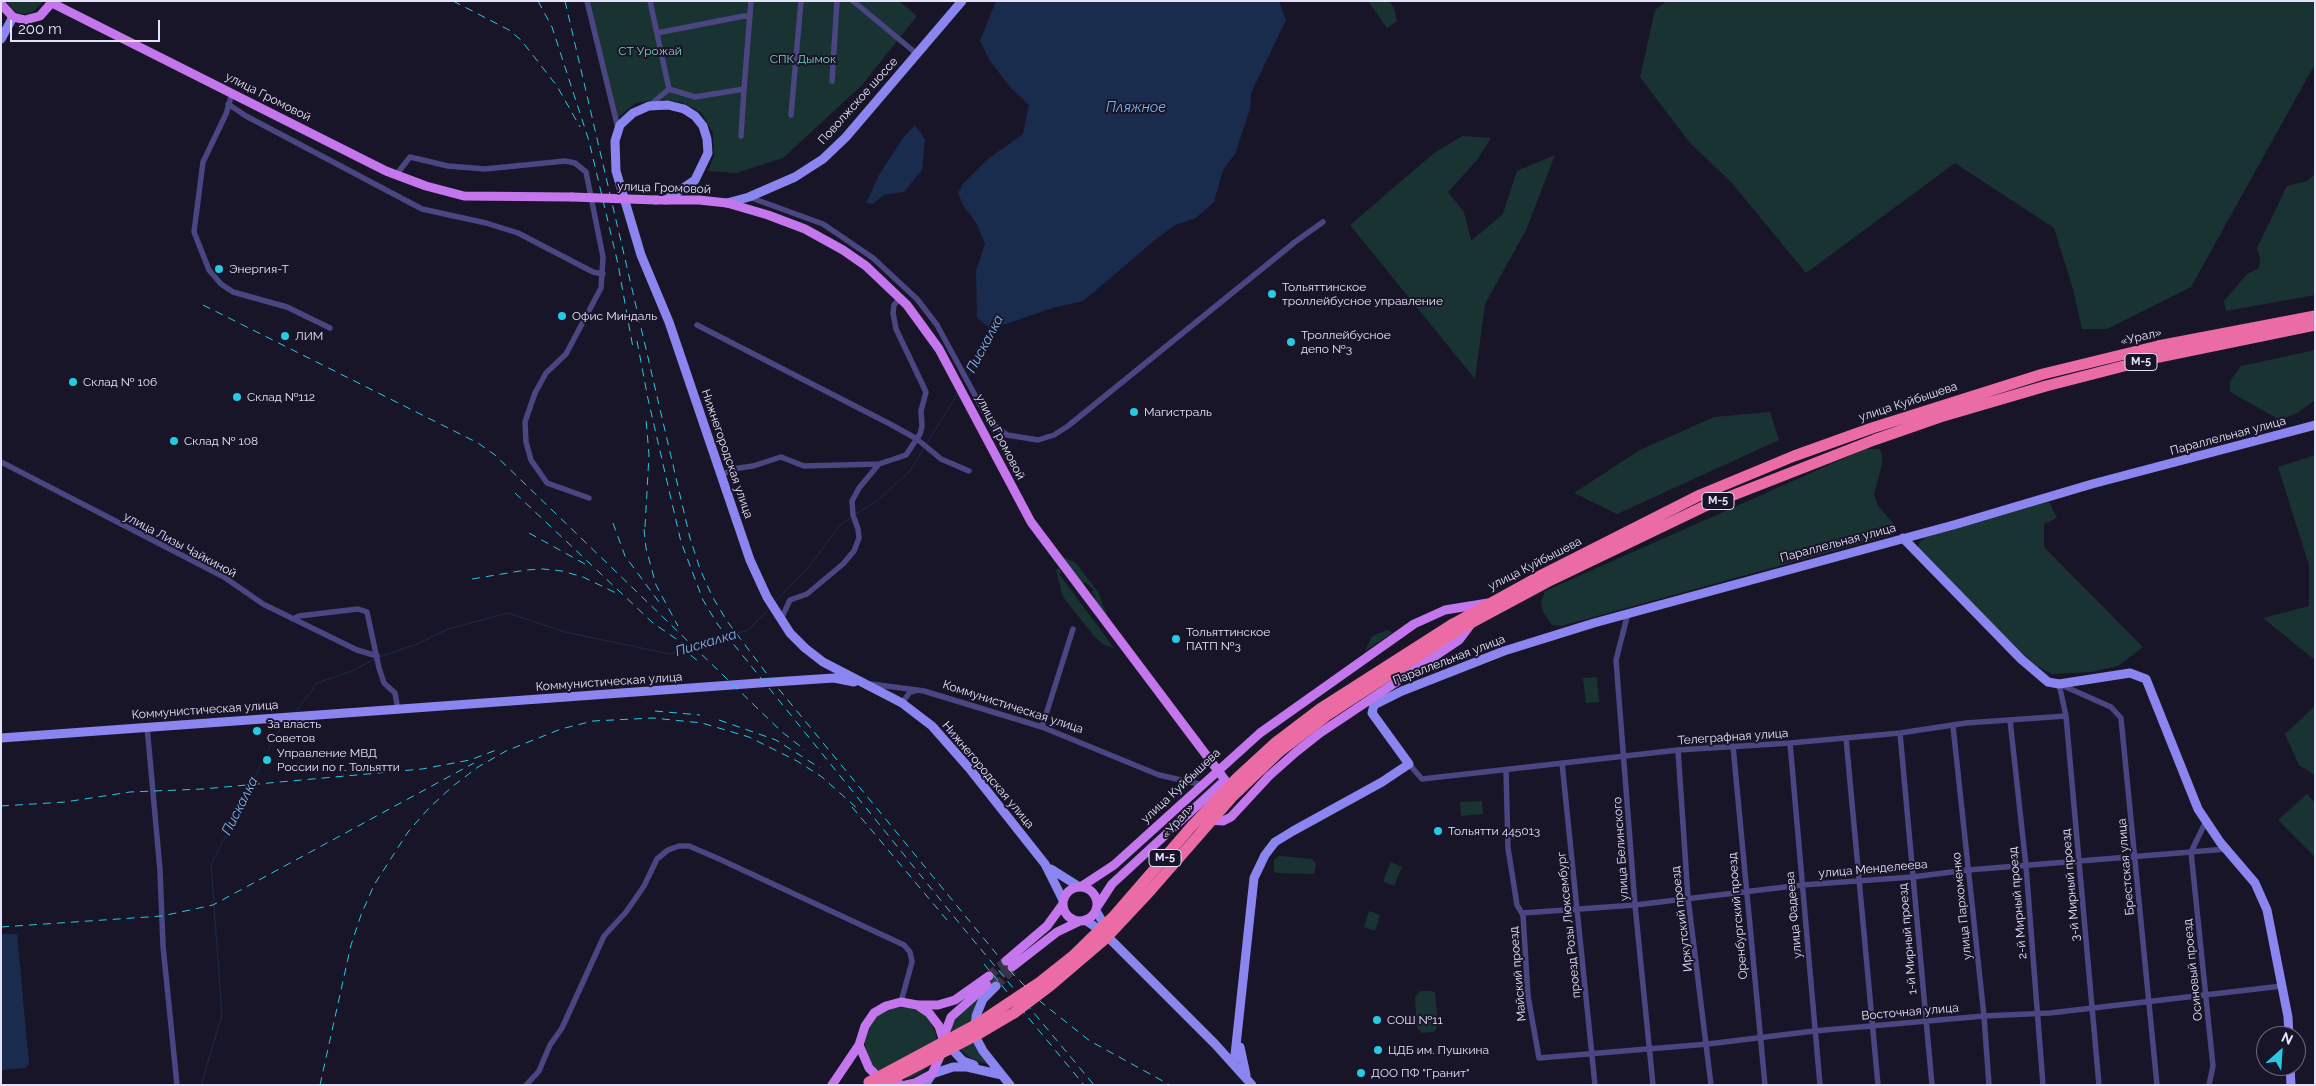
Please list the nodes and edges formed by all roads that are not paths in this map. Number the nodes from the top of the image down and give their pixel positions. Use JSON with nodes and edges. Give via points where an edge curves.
{"nodes":[{"id":1,"x":587,"y":1,"type":"edge"},
{"id":2,"x":650,"y":1,"type":"edge"},
{"id":3,"x":751,"y":1,"type":"edge"},
{"id":4,"x":801,"y":1,"type":"edge"},
{"id":5,"x":837,"y":1,"type":"edge"},
{"id":6,"x":853,"y":1,"type":"edge"},
{"id":7,"x":962,"y":1,"type":"edge"},
{"id":8,"x":52,"y":2,"type":"edge"},
{"id":9,"x":1,"y":4,"type":"edge"},
{"id":10,"x":13,"y":17,"type":"junction"},
{"id":11,"x":750,"y":17,"type":"junction"},
{"id":12,"x":657,"y":33,"type":"junction"},
{"id":13,"x":1,"y":39,"type":"edge"},
{"id":14,"x":917,"y":54,"type":"junction"},
{"id":15,"x":832,"y":81,"type":"dead end"},
{"id":16,"x":669,"y":89,"type":"junction"},
{"id":17,"x":744,"y":89,"type":"junction"},
{"id":18,"x":232,"y":94,"type":"junction"},
{"id":19,"x":228,"y":104,"type":"junction"},
{"id":20,"x":649,"y":106,"type":"junction"},
{"id":21,"x":792,"y":115,"type":"dead end"},
{"id":22,"x":619,"y":130,"type":"junction"},
{"id":23,"x":741,"y":136,"type":"dead end"},
{"id":24,"x":396,"y":175,"type":"junction"},
{"id":25,"x":749,"y":197,"type":"junction"},
{"id":26,"x":666,"y":200,"type":"junction"},
{"id":27,"x":727,"y":204,"type":"junction"},
{"id":28,"x":1323,"y":222,"type":"dead end"},
{"id":29,"x":602,"y":274,"type":"junction"},
{"id":30,"x":900,"y":298,"type":"junction"},
{"id":31,"x":2315,"y":316,"type":"edge"},
{"id":32,"x":697,"y":325,"type":"dead end"},
{"id":33,"x":2312,"y":326,"type":"edge"},
{"id":34,"x":330,"y":328,"type":"dead end"},
{"id":35,"x":1976,"y":400,"type":"junction"},
{"id":36,"x":2315,"y":425,"type":"edge"},
{"id":37,"x":917,"y":439,"type":"junction"},
{"id":38,"x":1,"y":462,"type":"edge"},
{"id":39,"x":879,"y":464,"type":"junction"},
{"id":40,"x":969,"y":472,"type":"dead end"},
{"id":41,"x":721,"y":476,"type":"junction"},
{"id":42,"x":589,"y":498,"type":"dead end"},
{"id":43,"x":1903,"y":538,"type":"junction"},
{"id":44,"x":1495,"y":601,"type":"junction"},
{"id":45,"x":1628,"y":613,"type":"junction"},
{"id":46,"x":293,"y":619,"type":"junction"},
{"id":47,"x":780,"y":619,"type":"junction"},
{"id":48,"x":1471,"y":624,"type":"junction"},
{"id":49,"x":1456,"y":627,"type":"junction"},
{"id":50,"x":1073,"y":629,"type":"dead end"},
{"id":51,"x":377,"y":656,"type":"junction"},
{"id":52,"x":861,"y":683,"type":"junction"},
{"id":53,"x":2059,"y":684,"type":"junction"},
{"id":54,"x":924,"y":691,"type":"junction"},
{"id":55,"x":902,"y":703,"type":"junction"},
{"id":56,"x":398,"y":710,"type":"junction"},
{"id":57,"x":2066,"y":716,"type":"junction"},
{"id":58,"x":2010,"y":720,"type":"junction"},
{"id":59,"x":148,"y":726,"type":"junction"},
{"id":60,"x":1954,"y":726,"type":"junction"},
{"id":61,"x":1042,"y":727,"type":"junction"},
{"id":62,"x":1900,"y":732,"type":"junction"},
{"id":63,"x":1,"y":738,"type":"edge"},
{"id":64,"x":1846,"y":738,"type":"junction"},
{"id":65,"x":1790,"y":743,"type":"junction"},
{"id":66,"x":1733,"y":746,"type":"junction"},
{"id":67,"x":1678,"y":750,"type":"junction"},
{"id":68,"x":1624,"y":756,"type":"junction"},
{"id":69,"x":1562,"y":763,"type":"junction"},
{"id":70,"x":1409,"y":764,"type":"junction"},
{"id":71,"x":1217,"y":770,"type":"junction"},
{"id":72,"x":1506,"y":770,"type":"junction"},
{"id":73,"x":1225,"y":780,"type":"joint"},
{"id":74,"x":1203,"y":784,"type":"junction"},
{"id":75,"x":1183,"y":820,"type":"junction"},
{"id":76,"x":2206,"y":821,"type":"junction"},
{"id":77,"x":2226,"y":849,"type":"junction"},
{"id":78,"x":2192,"y":852,"type":"junction"},
{"id":79,"x":2136,"y":857,"type":"junction"},
{"id":80,"x":2079,"y":860,"type":"junction"},
{"id":81,"x":1045,"y":864,"type":"junction"},
{"id":82,"x":2026,"y":866,"type":"junction"},
{"id":83,"x":1968,"y":870,"type":"junction"},
{"id":84,"x":1912,"y":877,"type":"junction"},
{"id":85,"x":1859,"y":880,"type":"junction"},
{"id":86,"x":1802,"y":885,"type":"junction"},
{"id":87,"x":1080,"y":886,"type":"junction"},
{"id":88,"x":1745,"y":891,"type":"junction"},
{"id":89,"x":1688,"y":898,"type":"junction"},
{"id":90,"x":1063,"y":902,"type":"junction"},
{"id":91,"x":1635,"y":905,"type":"junction"},
{"id":92,"x":1578,"y":908,"type":"junction"},
{"id":93,"x":1096,"y":909,"type":"junction"},
{"id":94,"x":1523,"y":913,"type":"junction"},
{"id":95,"x":1084,"y":920,"type":"junction"},
{"id":96,"x":1121,"y":950,"type":"junction"},
{"id":97,"x":992,"y":981,"type":"junction"},
{"id":98,"x":2282,"y":986,"type":"junction"},
{"id":99,"x":2205,"y":995,"type":"junction"},
{"id":100,"x":2148,"y":1000,"type":"junction"},
{"id":101,"x":901,"y":1002,"type":"junction"},
{"id":102,"x":917,"y":1006,"type":"junction"},
{"id":103,"x":2091,"y":1008,"type":"junction"},
{"id":104,"x":2037,"y":1014,"type":"junction"},
{"id":105,"x":1984,"y":1016,"type":"junction"},
{"id":106,"x":1926,"y":1022,"type":"junction"},
{"id":107,"x":1872,"y":1026,"type":"junction"},
{"id":108,"x":2288,"y":1026,"type":"edge"},
{"id":109,"x":1814,"y":1031,"type":"junction"},
{"id":110,"x":1239,"y":1034,"type":"junction"},
{"id":111,"x":1759,"y":1038,"type":"junction"},
{"id":112,"x":943,"y":1039,"type":"junction"},
{"id":113,"x":1216,"y":1044,"type":"junction"},
{"id":114,"x":1708,"y":1044,"type":"junction"},
{"id":115,"x":859,"y":1045,"type":"junction"},
{"id":116,"x":1649,"y":1049,"type":"junction"},
{"id":117,"x":1592,"y":1056,"type":"junction"},
{"id":118,"x":1539,"y":1058,"type":"joint"},
{"id":119,"x":1234,"y":1064,"type":"junction"},
{"id":120,"x":932,"y":1074,"type":"junction"},
{"id":121,"x":1002,"y":1075,"type":"junction"},
{"id":122,"x":1250,"y":1083,"type":"edge"},
{"id":123,"x":177,"y":1085,"type":"edge"},
{"id":124,"x":526,"y":1085,"type":"edge"},
{"id":125,"x":832,"y":1085,"type":"edge"},
{"id":126,"x":865,"y":1085,"type":"edge"},
{"id":127,"x":880,"y":1085,"type":"edge"},
{"id":128,"x":902,"y":1085,"type":"edge"},
{"id":129,"x":906,"y":1085,"type":"edge"},
{"id":130,"x":925,"y":1085,"type":"edge"},
{"id":131,"x":1010,"y":1085,"type":"edge"},
{"id":132,"x":1595,"y":1085,"type":"edge"},
{"id":133,"x":1653,"y":1085,"type":"edge"},
{"id":134,"x":1711,"y":1085,"type":"edge"},
{"id":135,"x":1765,"y":1085,"type":"edge"},
{"id":136,"x":1820,"y":1085,"type":"edge"},
{"id":137,"x":1878,"y":1085,"type":"edge"},
{"id":138,"x":1932,"y":1085,"type":"edge"},
{"id":139,"x":1988,"y":1085,"type":"edge"},
{"id":140,"x":2043,"y":1085,"type":"edge"},
{"id":141,"x":2099,"y":1085,"type":"edge"},
{"id":142,"x":2157,"y":1085,"type":"edge"},
{"id":143,"x":2208,"y":1085,"type":"edge"}],
"edges":[{"from":1,"to":22,"type":"street"},
{"from":2,"to":12,"type":"street"},
{"from":3,"to":11,"type":"street"},
{"from":4,"to":21,"type":"street"},
{"from":5,"to":15,"type":"street"},
{"from":6,"to":14,"type":"street"},
{"from":7,"to":14,"type":"main road","name":"Поволжское шоссе"},
{"from":8,"to":10,"type":"main road","via":[[40,16],[25,20]]},
{"from":8,"to":18,"type":"main road","name":"улица Громовой"},
{"from":9,"to":10,"type":"main road"},
{"from":10,"to":13,"type":"main road"},
{"from":11,"to":12,"type":"street"},
{"from":11,"to":17,"type":"street"},
{"from":12,"to":16,"type":"street"},
{"from":14,"to":25,"type":"main road","name":"Поволжское шоссе","via":[[823,159],[795,178]]},
{"from":16,"to":17,"type":"street","via":[[695,97]]},
{"from":16,"to":20,"type":"street"},
{"from":17,"to":23,"type":"street"},
{"from":18,"to":19,"type":"street"},
{"from":18,"to":24,"type":"main road","name":"улица Громовой"},
{"from":19,"to":29,"type":"street","via":[[422,209],[518,233]]},
{"from":19,"to":34,"type":"street","via":[[203,162],[194,232],[209,270],[233,292],[287,307]]},
{"from":20,"to":22,"type":"main road","via":[[633,113]]},
{"from":20,"to":26,"type":"main road","via":[[668,105],[684,109],[703,126],[707,139],[708,153],[695,180]]},
{"from":22,"to":41,"type":"main road","name":"Нижнегородская улица","via":[[615,141],[616,171],[628,217],[669,322]]},
{"from":24,"to":26,"type":"main road","name":"улица Громовой","bridge":true,"via":[[464,196]]},
{"from":24,"to":29,"type":"street","via":[[410,157],[448,166],[485,169],[543,162],[575,163],[586,172],[603,257]]},
{"from":25,"to":27,"type":"main road","name":"Поволжское шоссе"},
{"from":25,"to":28,"type":"street","via":[[823,224],[873,258],[917,299],[936,325],[989,421],[1007,434],[1038,440],[1068,426]]},
{"from":26,"to":27,"type":"main road","name":"улица Громовой"},
{"from":27,"to":30,"type":"main road","name":"улица Громовой","via":[[805,228],[866,266]]},
{"from":29,"to":42,"type":"street","via":[[597,297],[566,354],[546,373],[535,392],[525,422],[531,460],[547,483]]},
{"from":30,"to":37,"type":"street","via":[[894,305],[896,329],[926,392]]},
{"from":30,"to":71,"type":"main road","name":"улица Громовой","via":[[939,350],[1031,522]]},
{"from":31,"to":35,"type":"highway","name":"«Урал»","number":"М-5","via":[[2158,346],[2043,374]]},
{"from":32,"to":37,"type":"street"},
{"from":33,"to":35,"type":"highway","name":"«Урал»","number":"М-5","via":[[2159,357]]},
{"from":35,"to":44,"type":"highway","name":"улица Куйбышева","number":"М-5","via":[[1874,427],[1700,495]]},
{"from":35,"to":48,"type":"highway","name":"улица Куйбышева","number":"М-5","via":[[1704,507],[1551,580]]},
{"from":36,"to":43,"type":"main road","name":"Параллельная улица"},
{"from":37,"to":39,"type":"street","via":[[906,456]]},
{"from":37,"to":40,"type":"street","via":[[941,458]]},
{"from":38,"to":46,"type":"street","name":"улица Лизы Чайкиной","via":[[224,577],[263,604]]},
{"from":39,"to":41,"type":"street","via":[[804,466],[781,457],[753,466],[732,468]]},
{"from":39,"to":47,"type":"street","via":[[852,501],[859,538],[854,551],[807,594],[790,600]]},
{"from":41,"to":47,"type":"main road","name":"Нижнегородская улица","via":[[750,560],[766,597]]},
{"from":43,"to":45,"type":"main road","name":"Параллельная улица"},
{"from":43,"to":53,"type":"main road","via":[[2021,659],[2048,682]]},
{"from":44,"to":49,"type":"highway","name":"«Урал»","number":"М-5"},
{"from":44,"to":71,"type":"main road","name":"улица Куйбышева","via":[[1444,610],[1414,624],[1260,733]]},
{"from":45,"to":68,"type":"street","name":"улица Белинского","via":[[1616,660]]},
{"from":45,"to":70,"type":"main road","name":"Параллельная улица","via":[[1504,651],[1374,705],[1372,713]]},
{"from":46,"to":51,"type":"street","name":"улица Лизы Чайкиной","via":[[357,650]]},
{"from":46,"to":51,"type":"street","via":[[358,609],[367,612]]},
{"from":47,"to":52,"type":"main road","name":"Нижнегородская улица","via":[[805,648]]},
{"from":48,"to":49,"type":"highway","number":"М-5"},
{"from":48,"to":75,"type":"main road","name":"улица Куйбышева","via":[[1458,640],[1296,752],[1231,817],[1217,821]]},
{"from":49,"to":126,"type":"highway","name":"«Урал»","number":"М-5","bridge":true,"via":[[1320,709],[1274,744],[1197,820],[1113,917],[1040,982],[977,1024]]},
{"from":49,"to":127,"type":"highway","name":"«Урал»","number":"М-5","bridge":true,"via":[[1280,751],[1233,796],[1106,938],[1051,985],[980,1033]]},
{"from":50,"to":61,"type":"street"},
{"from":51,"to":56,"type":"street","via":[[384,683],[395,693]]},
{"from":52,"to":54,"type":"street","name":"Коммунистическая улица"},
{"from":52,"to":55,"type":"main road","name":"Нижнегородская улица"},
{"from":52,"to":56,"type":"main road","name":"Коммунистическая улица","via":[[834,678]]},
{"from":53,"to":57,"type":"street","name":"3-й Мирный проезд"},
{"from":53,"to":76,"type":"main road","via":[[2130,673],[2146,679],[2198,809]]},
{"from":53,"to":79,"type":"street","name":"Брестская улица","via":[[2111,707],[2122,718]]},
{"from":54,"to":55,"type":"street","via":[[910,692]]},
{"from":54,"to":61,"type":"street","name":"Коммунистическая улица"},
{"from":55,"to":81,"type":"main road","name":"Нижнегородская улица","via":[[932,726]]},
{"from":56,"to":59,"type":"main road","name":"Коммунистическая улица"},
{"from":57,"to":58,"type":"street","name":"Телеграфная улица"},
{"from":57,"to":80,"type":"street","name":"3-й Мирный проезд"},
{"from":58,"to":60,"type":"street","name":"Телеграфная улица"},
{"from":58,"to":82,"type":"street","name":"2-й Мирный проезд"},
{"from":59,"to":63,"type":"main road","name":"Коммунистическая улица"},
{"from":59,"to":123,"type":"street"},
{"from":60,"to":62,"type":"street","name":"Телеграфная улица"},
{"from":60,"to":83,"type":"street","name":"улица Пархоменко"},
{"from":61,"to":74,"type":"street","name":"Коммунистическая улица","via":[[1159,775]]},
{"from":62,"to":64,"type":"street","name":"Телеграфная улица"},
{"from":62,"to":84,"type":"street","name":"1-й Мирный проезд"},
{"from":64,"to":65,"type":"street","name":"Телеграфная улица"},
{"from":64,"to":85,"type":"street"},
{"from":65,"to":66,"type":"street","name":"Телеграфная улица"},
{"from":65,"to":86,"type":"street","name":"улица Фадеева"},
{"from":66,"to":67,"type":"street","name":"Телеграфная улица"},
{"from":66,"to":88,"type":"street","name":"Оренбургский проезд"},
{"from":67,"to":68,"type":"street","name":"Телеграфная улица"},
{"from":67,"to":89,"type":"street","name":"Иркутский проезд"},
{"from":68,"to":69,"type":"street","name":"Телеграфная улица"},
{"from":68,"to":91,"type":"street","name":"улица Белинского"},
{"from":69,"to":72,"type":"street","name":"Телеграфная улица"},
{"from":69,"to":92,"type":"street","name":"проезд Розы Люксембург"},
{"from":70,"to":72,"type":"street","name":"Телеграфная улица","via":[[1422,779]]},
{"from":70,"to":110,"type":"main road","via":[[1275,842],[1265,855],[1254,878]]},
{"from":71,"to":73,"type":"main road","name":"улица Громовой"},
{"from":71,"to":74,"type":"main road","name":"улица Куйбышева"},
{"from":72,"to":94,"type":"street","name":"Майский проезд","via":[[1508,848],[1517,905]]},
{"from":73,"to":75,"type":"main road","name":"улица Куйбышева"},
{"from":74,"to":87,"type":"main road","name":"улица Куйбышева","via":[[1114,865]]},
{"from":75,"to":93,"type":"main road","name":"улица Куйбышева","via":[[1112,884]]},
{"from":76,"to":77,"type":"main road"},
{"from":76,"to":78,"type":"street"},
{"from":77,"to":78,"type":"street","name":"улица Менделеева"},
{"from":77,"to":98,"type":"main road","via":[[2255,883],[2267,910]]},
{"from":78,"to":79,"type":"street","name":"улица Менделеева"},
{"from":78,"to":99,"type":"street","name":"Осиновый проезд"},
{"from":79,"to":80,"type":"street","name":"улица Менделеева"},
{"from":79,"to":100,"type":"street","name":"Брестская улица"},
{"from":80,"to":82,"type":"street","name":"улица Менделеева"},
{"from":80,"to":103,"type":"street","name":"3-й Мирный проезд"},
{"from":81,"to":87,"type":"main road","name":"Нижнегородская улица","via":[[1060,877]]},
{"from":81,"to":90,"type":"main road","name":"Нижнегородская улица"},
{"from":82,"to":83,"type":"street","name":"улица Менделеева"},
{"from":82,"to":104,"type":"street","name":"2-й Мирный проезд"},
{"from":83,"to":84,"type":"street","name":"улица Менделеева"},
{"from":83,"to":105,"type":"street","name":"улица Пархоменко"},
{"from":84,"to":85,"type":"street","name":"улица Менделеева"},
{"from":84,"to":106,"type":"street","name":"1-й Мирный проезд"},
{"from":85,"to":86,"type":"street","name":"улица Менделеева"},
{"from":85,"to":107,"type":"street"},
{"from":86,"to":88,"type":"street","name":"улица Менделеева"},
{"from":86,"to":109,"type":"street","name":"улица Фадеева"},
{"from":87,"to":90,"type":"main road","via":[[1068,891]]},
{"from":87,"to":93,"type":"main road","via":[[1094,894]]},
{"from":88,"to":89,"type":"street","name":"улица Менделеева"},
{"from":88,"to":111,"type":"street","name":"Оренбургский проезд"},
{"from":89,"to":91,"type":"street","name":"улица Менделеева"},
{"from":89,"to":114,"type":"street","name":"Иркутский проезд"},
{"from":90,"to":95,"type":"main road","via":[[1068,916]]},
{"from":90,"to":95,"type":"main road","via":[[1048,926],[1010,966],[1057,932]]},
{"from":91,"to":92,"type":"street","name":"улица Менделеева"},
{"from":91,"to":116,"type":"street","name":"улица Белинского"},
{"from":92,"to":94,"type":"street","name":"улица Менделеева"},
{"from":92,"to":117,"type":"street","name":"проезд Розы Люксембург"},
{"from":93,"to":95,"type":"main road"},
{"from":93,"to":96,"type":"main road"},
{"from":94,"to":118,"type":"street","name":"Майский проезд","via":[[1528,996]]},
{"from":95,"to":96,"type":"main road","via":[[1103,932]]},
{"from":96,"to":113,"type":"main road"},
{"from":97,"to":102,"type":"main road","via":[[955,1000]]},
{"from":97,"to":112,"type":"main road","via":[[951,1017]]},
{"from":97,"to":121,"type":"main road","via":[[976,1016],[975,1029],[977,1040]]},
{"from":98,"to":99,"type":"street","name":"Восточная улица"},
{"from":98,"to":108,"type":"main road"},
{"from":99,"to":100,"type":"street","name":"Восточная улица"},
{"from":99,"to":143,"type":"street","name":"Осиновый проезд","via":[[2213,1066]]},
{"from":100,"to":103,"type":"street","name":"Восточная улица"},
{"from":100,"to":142,"type":"street","name":"Брестская улица"},
{"from":101,"to":102,"type":"main road"},
{"from":101,"to":115,"type":"main road","via":[[874,1013],[865,1026]]},
{"from":101,"to":124,"type":"street","via":[[912,962],[904,945],[703,852],[680,846],[657,858],[644,886],[604,936],[562,1028],[550,1045],[539,1071]]},
{"from":102,"to":112,"type":"main road","via":[[929,1013],[939,1026]]},
{"from":103,"to":104,"type":"street","name":"Восточная улица"},
{"from":103,"to":141,"type":"street","name":"3-й Мирный проезд"},
{"from":104,"to":105,"type":"street","name":"Восточная улица"},
{"from":104,"to":140,"type":"street","name":"2-й Мирный проезд"},
{"from":105,"to":106,"type":"street","name":"Восточная улица"},
{"from":105,"to":139,"type":"street","name":"улица Пархоменко"},
{"from":106,"to":107,"type":"street","name":"Восточная улица"},
{"from":106,"to":138,"type":"street","name":"1-й Мирный проезд"},
{"from":107,"to":109,"type":"street","name":"Восточная улица"},
{"from":107,"to":137,"type":"street"},
{"from":109,"to":111,"type":"street","name":"Восточная улица"},
{"from":109,"to":136,"type":"street","name":"улица Фадеева"},
{"from":110,"to":113,"type":"main road","via":[[1231,1044]]},
{"from":110,"to":119,"type":"main road"},
{"from":110,"to":122,"type":"main road","via":[[1243,1067]]},
{"from":111,"to":114,"type":"street","name":"Восточная улица"},
{"from":111,"to":135,"type":"street","name":"Оренбургский проезд"},
{"from":112,"to":120,"type":"main road","via":[[942,1052]]},
{"from":112,"to":121,"type":"main road","via":[[963,1060]]},
{"from":113,"to":119,"type":"main road"},
{"from":114,"to":116,"type":"street","name":"Восточная улица"},
{"from":114,"to":134,"type":"street","name":"Иркутский проезд"},
{"from":115,"to":125,"type":"main road"},
{"from":115,"to":128,"type":"main road","via":[[868,1068],[879,1078]]},
{"from":116,"to":117,"type":"street","name":"Восточная улица"},
{"from":116,"to":133,"type":"street","name":"улица Белинского"},
{"from":117,"to":118,"type":"street","name":"Восточная улица"},
{"from":117,"to":132,"type":"street","name":"проезд Розы Люксембург"},
{"from":119,"to":122,"type":"main road"},
{"from":120,"to":121,"type":"main road","via":[[960,1067]]},
{"from":120,"to":129,"type":"main road"},
{"from":120,"to":130,"type":"main road"},
{"from":121,"to":131,"type":"main road"}]}
